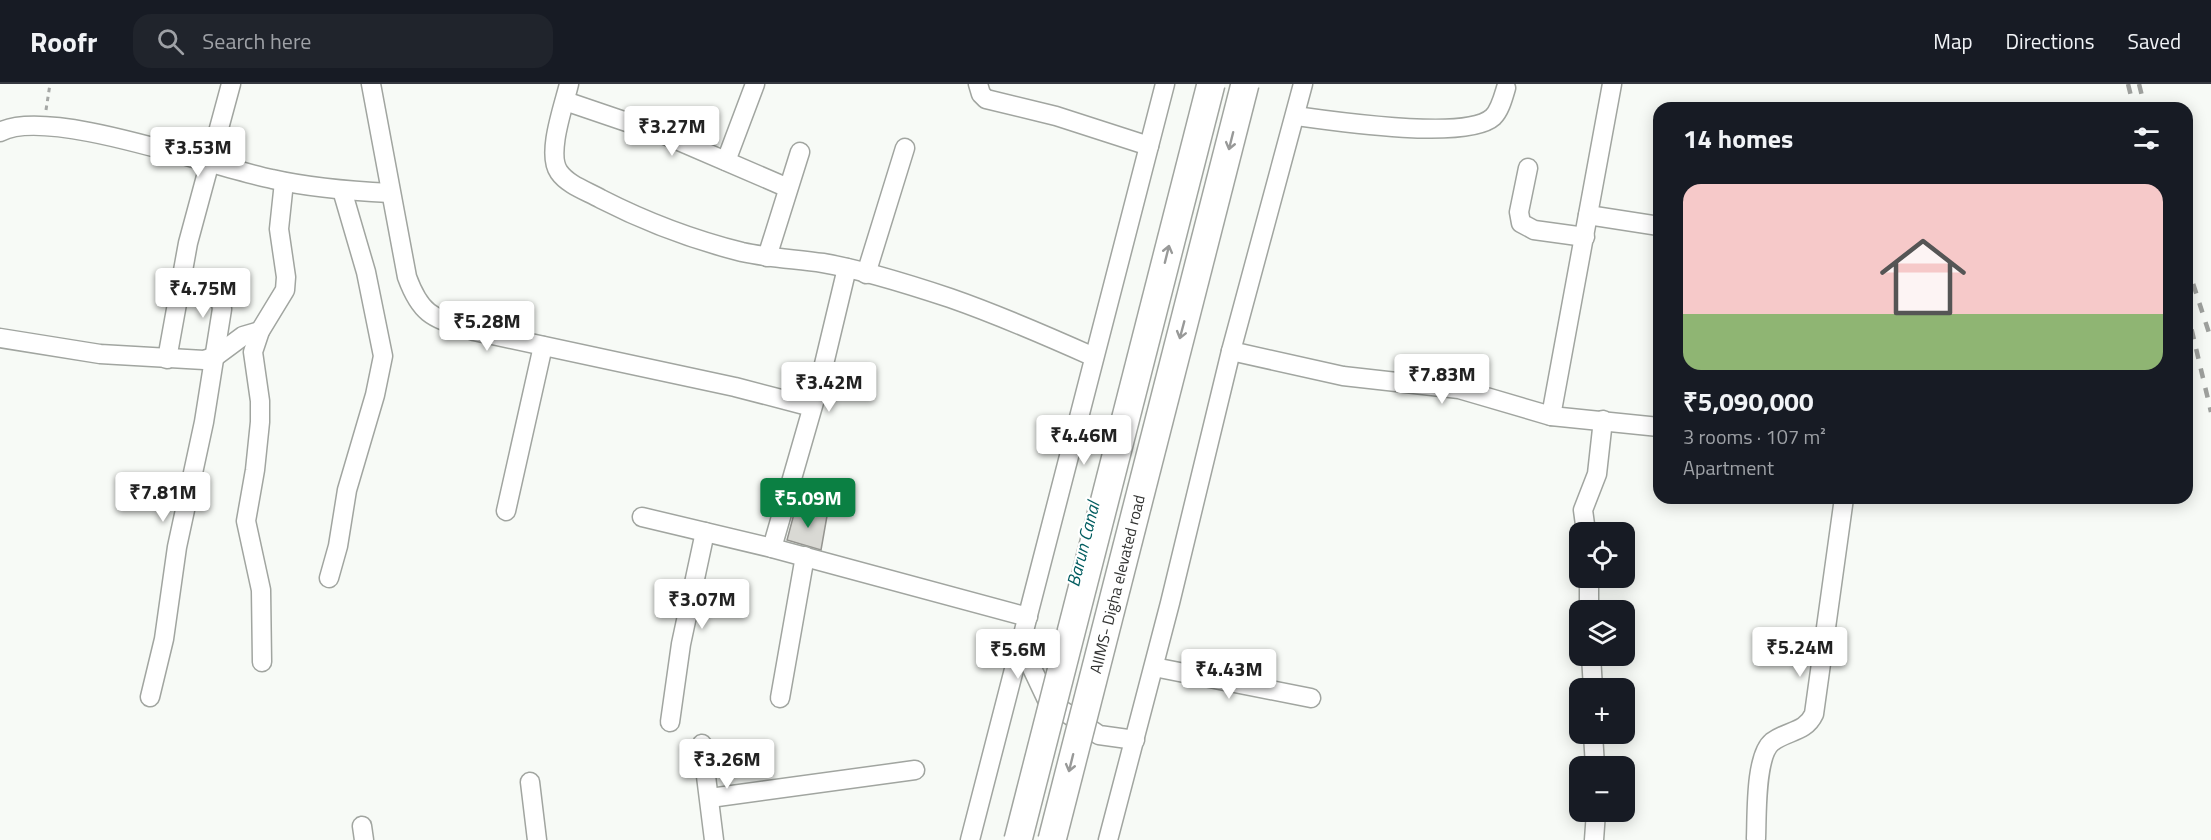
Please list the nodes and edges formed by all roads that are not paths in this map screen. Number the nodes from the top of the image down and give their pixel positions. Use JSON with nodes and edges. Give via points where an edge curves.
{"nodes":[{"id":1,"x":231,"y":84,"type":"edge"},
{"id":2,"x":371,"y":84,"type":"edge"},
{"id":3,"x":755,"y":84,"type":"edge"},
{"id":4,"x":978,"y":84,"type":"edge"},
{"id":5,"x":1165,"y":84,"type":"edge"},
{"id":6,"x":1211,"y":84,"type":"edge"},
{"id":7,"x":1245,"y":84,"type":"edge"},
{"id":8,"x":1303,"y":84,"type":"edge"},
{"id":9,"x":1612,"y":84,"type":"edge"},
{"id":10,"x":1506,"y":88,"type":"dead end"},
{"id":11,"x":567,"y":92,"type":"edge"},
{"id":12,"x":1296,"y":116,"type":"junction"},
{"id":13,"x":0,"y":132,"type":"edge"},
{"id":14,"x":1149,"y":146,"type":"junction"},
{"id":15,"x":905,"y":148,"type":"dead end"},
{"id":16,"x":800,"y":152,"type":"dead end"},
{"id":17,"x":726,"y":160,"type":"junction"},
{"id":18,"x":211,"y":163,"type":"junction"},
{"id":19,"x":1528,"y":168,"type":"dead end"},
{"id":20,"x":285,"y":182,"type":"junction"},
{"id":21,"x":788,"y":188,"type":"junction"},
{"id":22,"x":342,"y":190,"type":"junction"},
{"id":23,"x":390,"y":193,"type":"junction"},
{"id":24,"x":1588,"y":215,"type":"junction"},
{"id":25,"x":1653,"y":225,"type":"edge"},
{"id":26,"x":1585,"y":237,"type":"junction"},
{"id":27,"x":767,"y":257,"type":"junction"},
{"id":28,"x":847,"y":268,"type":"junction"},
{"id":29,"x":866,"y":274,"type":"junction"},
{"id":30,"x":180,"y":290,"type":"junction"},
{"id":31,"x":260,"y":331,"type":"junction"},
{"id":32,"x":0,"y":338,"type":"edge"},
{"id":33,"x":543,"y":346,"type":"junction"},
{"id":34,"x":1231,"y":351,"type":"junction"},
{"id":35,"x":216,"y":356,"type":"junction"},
{"id":36,"x":1094,"y":357,"type":"junction"},
{"id":37,"x":167,"y":359,"type":"junction"},
{"id":38,"x":812,"y":407,"type":"junction"},
{"id":39,"x":1551,"y":416,"type":"junction"},
{"id":40,"x":1603,"y":420,"type":"junction"},
{"id":41,"x":1653,"y":426,"type":"edge"},
{"id":42,"x":1843,"y":504,"type":"edge"},
{"id":43,"x":506,"y":511,"type":"dead end"},
{"id":44,"x":642,"y":518,"type":"dead end"},
{"id":45,"x":1585,"y":522,"type":"edge"},
{"id":46,"x":705,"y":532,"type":"junction"},
{"id":47,"x":772,"y":548,"type":"junction"},
{"id":48,"x":805,"y":556,"type":"junction"},
{"id":49,"x":329,"y":578,"type":"dead end"},
{"id":50,"x":1028,"y":617,"type":"junction"},
{"id":51,"x":1021,"y":645,"type":"junction"},
{"id":52,"x":262,"y":662,"type":"dead end"},
{"id":53,"x":1154,"y":667,"type":"junction"},
{"id":54,"x":150,"y":697,"type":"dead end"},
{"id":55,"x":780,"y":698,"type":"dead end"},
{"id":56,"x":1311,"y":698,"type":"dead end"},
{"id":57,"x":670,"y":722,"type":"dead end"},
{"id":58,"x":1135,"y":740,"type":"junction"},
{"id":59,"x":702,"y":744,"type":"dead end"},
{"id":60,"x":915,"y":770,"type":"dead end"},
{"id":61,"x":530,"y":782,"type":"dead end"},
{"id":62,"x":710,"y":798,"type":"junction"},
{"id":63,"x":1595,"y":822,"type":"edge"},
{"id":64,"x":1756,"y":838,"type":"dead end"},
{"id":65,"x":537,"y":840,"type":"edge"},
{"id":66,"x":714,"y":840,"type":"edge"},
{"id":67,"x":970,"y":840,"type":"edge"},
{"id":68,"x":1018,"y":840,"type":"edge"},
{"id":69,"x":1052,"y":840,"type":"edge"},
{"id":70,"x":1108,"y":840,"type":"edge"},
{"id":71,"x":1594,"y":840,"type":"edge"}],
"edges":[{"from":1,"to":18,"type":"street"},
{"from":2,"to":23,"type":"street"},
{"from":3,"to":17,"type":"street"},
{"from":4,"to":14,"type":"street","via":[[986,99],[1056,116]]},
{"from":5,"to":14,"type":"street"},
{"from":68,"to":6,"type":"highway","name":"AIIMS- Digha elevated road","one_way":true,"bridge":true},
{"from":7,"to":69,"type":"highway","name":"AIIMS- Digha elevated road","one_way":true,"bridge":true},
{"from":8,"to":12,"type":"street"},
{"from":9,"to":24,"type":"street"},
{"from":10,"to":12,"type":"street","via":[[1494,117],[1466,127],[1405,128]]},
{"from":11,"to":17,"type":"street"},
{"from":11,"to":27,"type":"street","via":[[554,147],[554,162],[566,180],[640,216],[710,242]]},
{"from":12,"to":34,"type":"street"},
{"from":13,"to":18,"type":"street","via":[[19,125],[44,127],[114,138]]},
{"from":14,"to":36,"type":"street"},
{"from":15,"to":29,"type":"street"},
{"from":16,"to":21,"type":"street"},
{"from":17,"to":21,"type":"street"},
{"from":18,"to":20,"type":"street"},
{"from":18,"to":30,"type":"street","via":[[188,243]]},
{"from":19,"to":26,"type":"street","via":[[1519,212],[1521,223],[1534,230]]},
{"from":20,"to":22,"type":"street"},
{"from":20,"to":31,"type":"street","via":[[279,229],[285,290]]},
{"from":21,"to":27,"type":"street"},
{"from":22,"to":23,"type":"street"},
{"from":22,"to":49,"type":"street","via":[[366,272],[383,356],[347,490]]},
{"from":23,"to":33,"type":"street","via":[[407,277],[415,300],[425,311],[474,331]]},
{"from":24,"to":25,"type":"street"},
{"from":24,"to":26,"type":"street"},
{"from":26,"to":39,"type":"street"},
{"from":27,"to":28,"type":"street"},
{"from":28,"to":29,"type":"street"},
{"from":28,"to":38,"type":"street"},
{"from":29,"to":36,"type":"street","via":[[950,298]]},
{"from":30,"to":35,"type":"street","via":[[220,298]]},
{"from":30,"to":37,"type":"street"},
{"from":31,"to":35,"type":"street","via":[[237,339]]},
{"from":31,"to":52,"type":"street","via":[[253,352],[260,401],[258,441],[246,521],[261,590]]},
{"from":32,"to":37,"type":"street","via":[[100,354]]},
{"from":33,"to":38,"type":"street"},
{"from":33,"to":43,"type":"street"},
{"from":34,"to":39,"type":"street","via":[[1342,376],[1459,389]]},
{"from":34,"to":53,"type":"street"},
{"from":35,"to":37,"type":"street","via":[[204,360]]},
{"from":35,"to":54,"type":"street"},
{"from":36,"to":50,"type":"street"},
{"from":38,"to":47,"type":"street"},
{"from":39,"to":40,"type":"street"},
{"from":40,"to":41,"type":"street"},
{"from":40,"to":45,"type":"street","via":[[1597,474],[1583,510]]},
{"from":42,"to":64,"type":"street","via":[[1814,714],[1803,729],[1771,743],[1764,752]]},
{"from":44,"to":46,"type":"street"},
{"from":46,"to":47,"type":"street"},
{"from":46,"to":57,"type":"street","via":[[681,644]]},
{"from":47,"to":48,"type":"street"},
{"from":48,"to":50,"type":"street"},
{"from":48,"to":55,"type":"street"},
{"from":50,"to":51,"type":"street"},
{"from":51,"to":58,"type":"street","bridge":true,"via":[[1047,700],[1099,735]]},
{"from":51,"to":67,"type":"street"},
{"from":53,"to":56,"type":"street"},
{"from":53,"to":58,"type":"street"},
{"from":58,"to":70,"type":"street"},
{"from":59,"to":62,"type":"street"},
{"from":60,"to":62,"type":"street"},
{"from":61,"to":65,"type":"street"},
{"from":62,"to":66,"type":"street"},
{"from":63,"to":71,"type":"street"}]}
